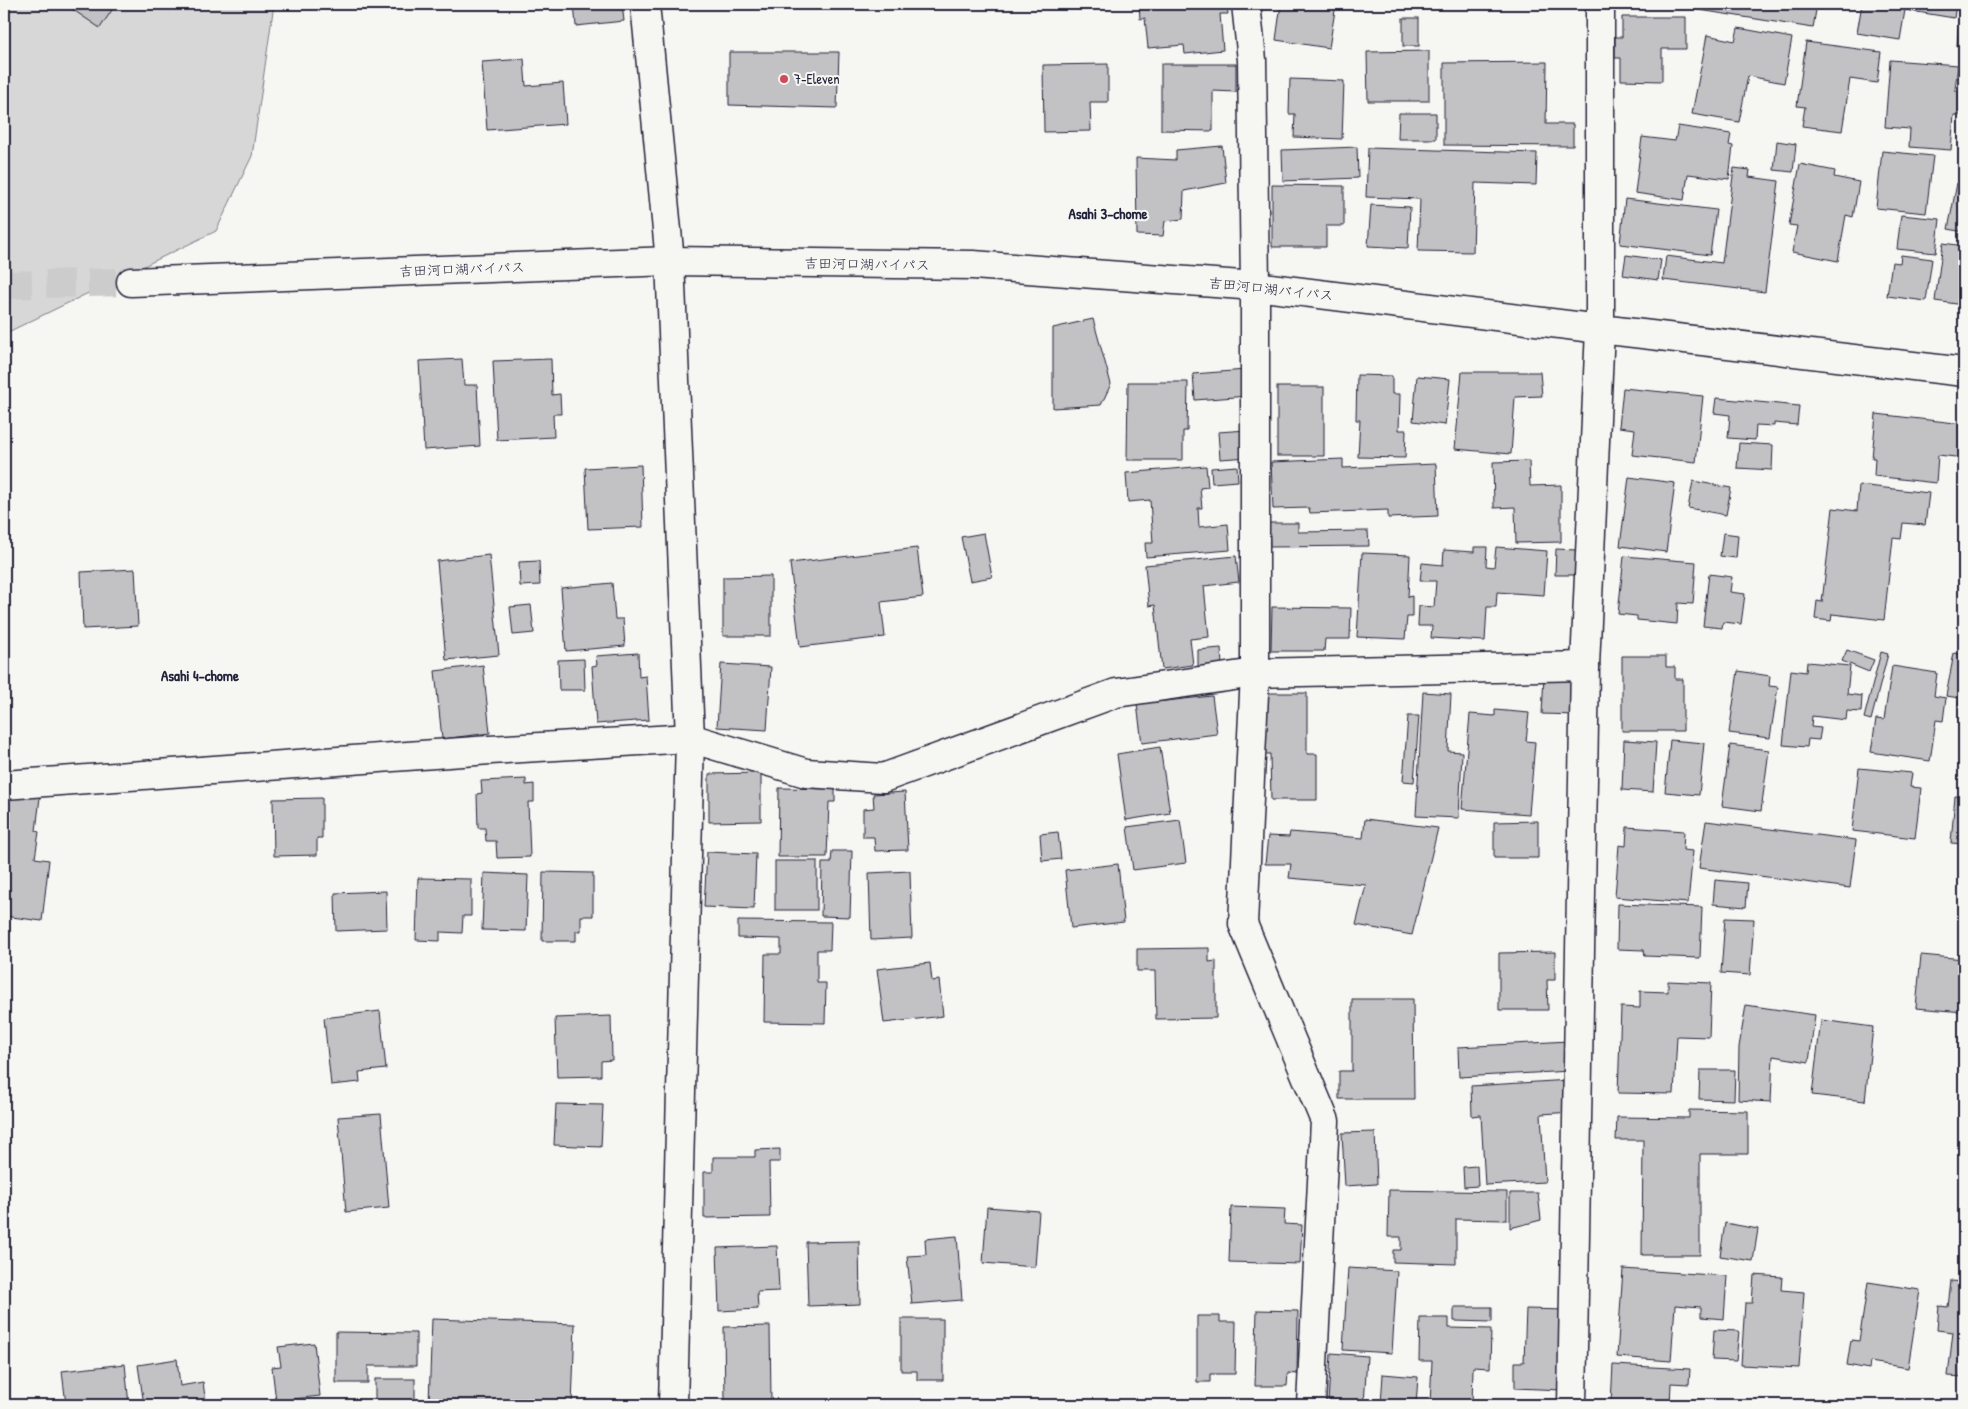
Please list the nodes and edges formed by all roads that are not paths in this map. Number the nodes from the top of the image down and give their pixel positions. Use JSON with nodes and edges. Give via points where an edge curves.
{"nodes":[{"id":1,"x":645,"y":4,"type":"edge"},
{"id":2,"x":1246,"y":4,"type":"edge"},
{"id":3,"x":1600,"y":4,"type":"edge"},
{"id":4,"x":670,"y":261,"type":"junction"},
{"id":5,"x":131,"y":282,"type":"tunnel mouth"},
{"id":6,"x":1255,"y":286,"type":"junction"},
{"id":7,"x":1600,"y":329,"type":"junction"},
{"id":8,"x":1964,"y":372,"type":"edge"},
{"id":9,"x":1585,"y":666,"type":"junction"},
{"id":10,"x":1255,"y":673,"type":"junction"},
{"id":11,"x":690,"y":738,"type":"junction"},
{"id":12,"x":4,"y":785,"type":"edge"},
{"id":13,"x":673,"y":1405,"type":"edge"},
{"id":14,"x":1311,"y":1405,"type":"edge"},
{"id":15,"x":1572,"y":1405,"type":"edge"}],
"edges":[{"from":1,"to":4,"type":"main road"},
{"from":2,"to":6,"type":"main road","via":[[1252,60]]},
{"from":3,"to":7,"type":"main road"},
{"from":4,"to":5,"type":"main road","name":"吉田河口湖バイパス"},
{"from":4,"to":6,"type":"main road","name":"吉田河口湖バイパス","via":[[973,265]]},
{"from":4,"to":11,"type":"main road"},
{"from":6,"to":7,"type":"main road","name":"吉田河口湖バイパス"},
{"from":6,"to":10,"type":"main road"},
{"from":7,"to":8,"type":"main road","name":"吉田河口湖バイパス"},
{"from":7,"to":9,"type":"main road"},
{"from":9,"to":10,"type":"main road"},
{"from":9,"to":15,"type":"main road"},
{"from":10,"to":11,"type":"main road","via":[[1116,693],[883,778],[806,773]]},
{"from":10,"to":14,"type":"main road","via":[[1243,924],[1325,1121]]},
{"from":11,"to":12,"type":"main road"},
{"from":11,"to":13,"type":"main road"}]}
